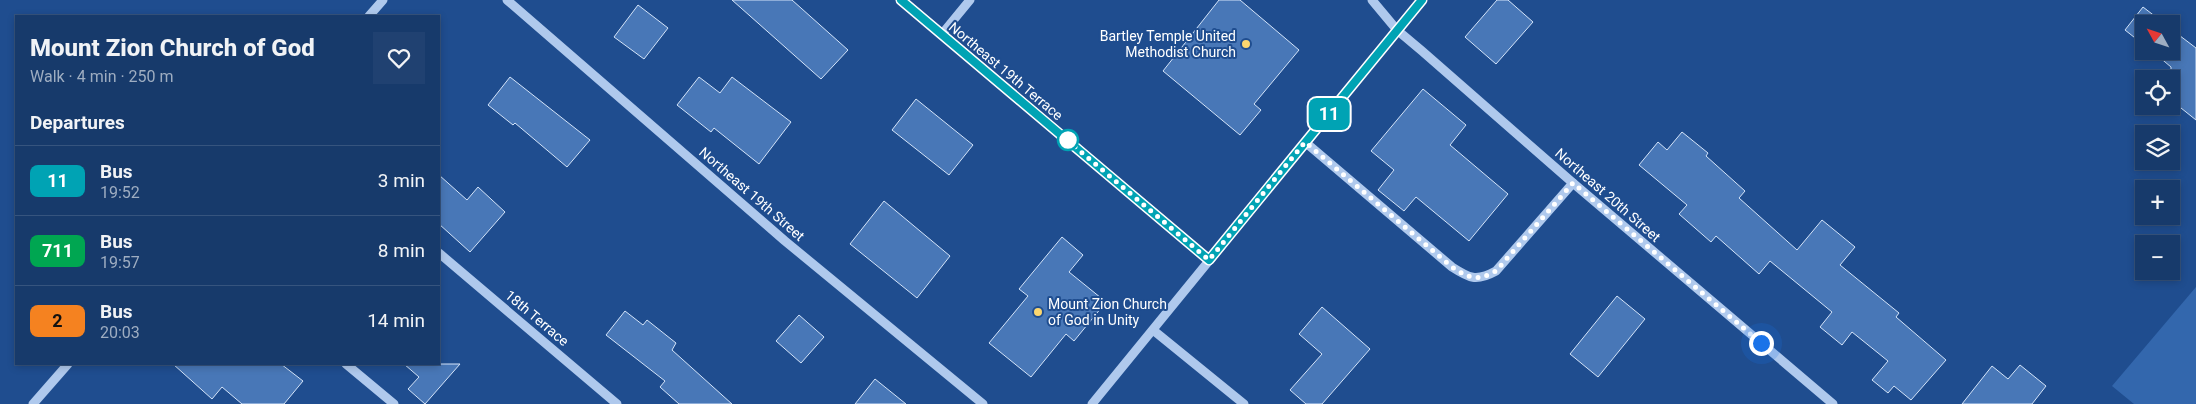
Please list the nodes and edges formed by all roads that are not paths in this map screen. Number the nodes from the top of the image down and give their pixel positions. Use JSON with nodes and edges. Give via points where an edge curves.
{"nodes":[{"id":1,"x":383,"y":0,"type":"edge"},
{"id":2,"x":508,"y":0,"type":"edge"},
{"id":3,"x":901,"y":0,"type":"edge"},
{"id":4,"x":970,"y":0,"type":"edge"},
{"id":5,"x":1372,"y":0,"type":"edge"},
{"id":6,"x":1422,"y":0,"type":"edge"},
{"id":7,"x":370,"y":15,"type":"edge"},
{"id":8,"x":1398,"y":30,"type":"junction"},
{"id":9,"x":942,"y":34,"type":"junction"},
{"id":10,"x":1305,"y":142,"type":"junction"},
{"id":11,"x":1573,"y":183,"type":"junction"},
{"id":12,"x":440,"y":254,"type":"edge"},
{"id":13,"x":1209,"y":260,"type":"junction"},
{"id":14,"x":1153,"y":330,"type":"junction"},
{"id":15,"x":67,"y":365,"type":"edge"},
{"id":16,"x":347,"y":365,"type":"edge"},
{"id":17,"x":33,"y":404,"type":"edge"},
{"id":18,"x":394,"y":404,"type":"edge"},
{"id":19,"x":617,"y":404,"type":"edge"},
{"id":20,"x":983,"y":404,"type":"edge"},
{"id":21,"x":1092,"y":404,"type":"edge"},
{"id":22,"x":1244,"y":404,"type":"edge"},
{"id":23,"x":1833,"y":404,"type":"edge"}],
"edges":[{"from":1,"to":7,"type":"street"},
{"from":2,"to":20,"type":"street","name":"Northeast 19th Street","via":[[785,241]]},
{"from":3,"to":9,"type":"street","name":"Northeast 19th Terrace"},
{"from":4,"to":9,"type":"street"},
{"from":5,"to":8,"type":"street","name":"Northeast 20th Street"},
{"from":6,"to":8,"type":"street"},
{"from":8,"to":10,"type":"street"},
{"from":8,"to":11,"type":"street","name":"Northeast 20th Street"},
{"from":9,"to":13,"type":"street","name":"Northeast 19th Terrace"},
{"from":10,"to":11,"type":"street","via":[[1467,277],[1483,278],[1496,271]]},
{"from":10,"to":13,"type":"street"},
{"from":11,"to":23,"type":"street","name":"Northeast 20th Street"},
{"from":12,"to":19,"type":"street","name":"18th Terrace"},
{"from":13,"to":14,"type":"street"},
{"from":14,"to":21,"type":"street"},
{"from":14,"to":22,"type":"street"},
{"from":15,"to":17,"type":"street"},
{"from":16,"to":18,"type":"street"}]}
